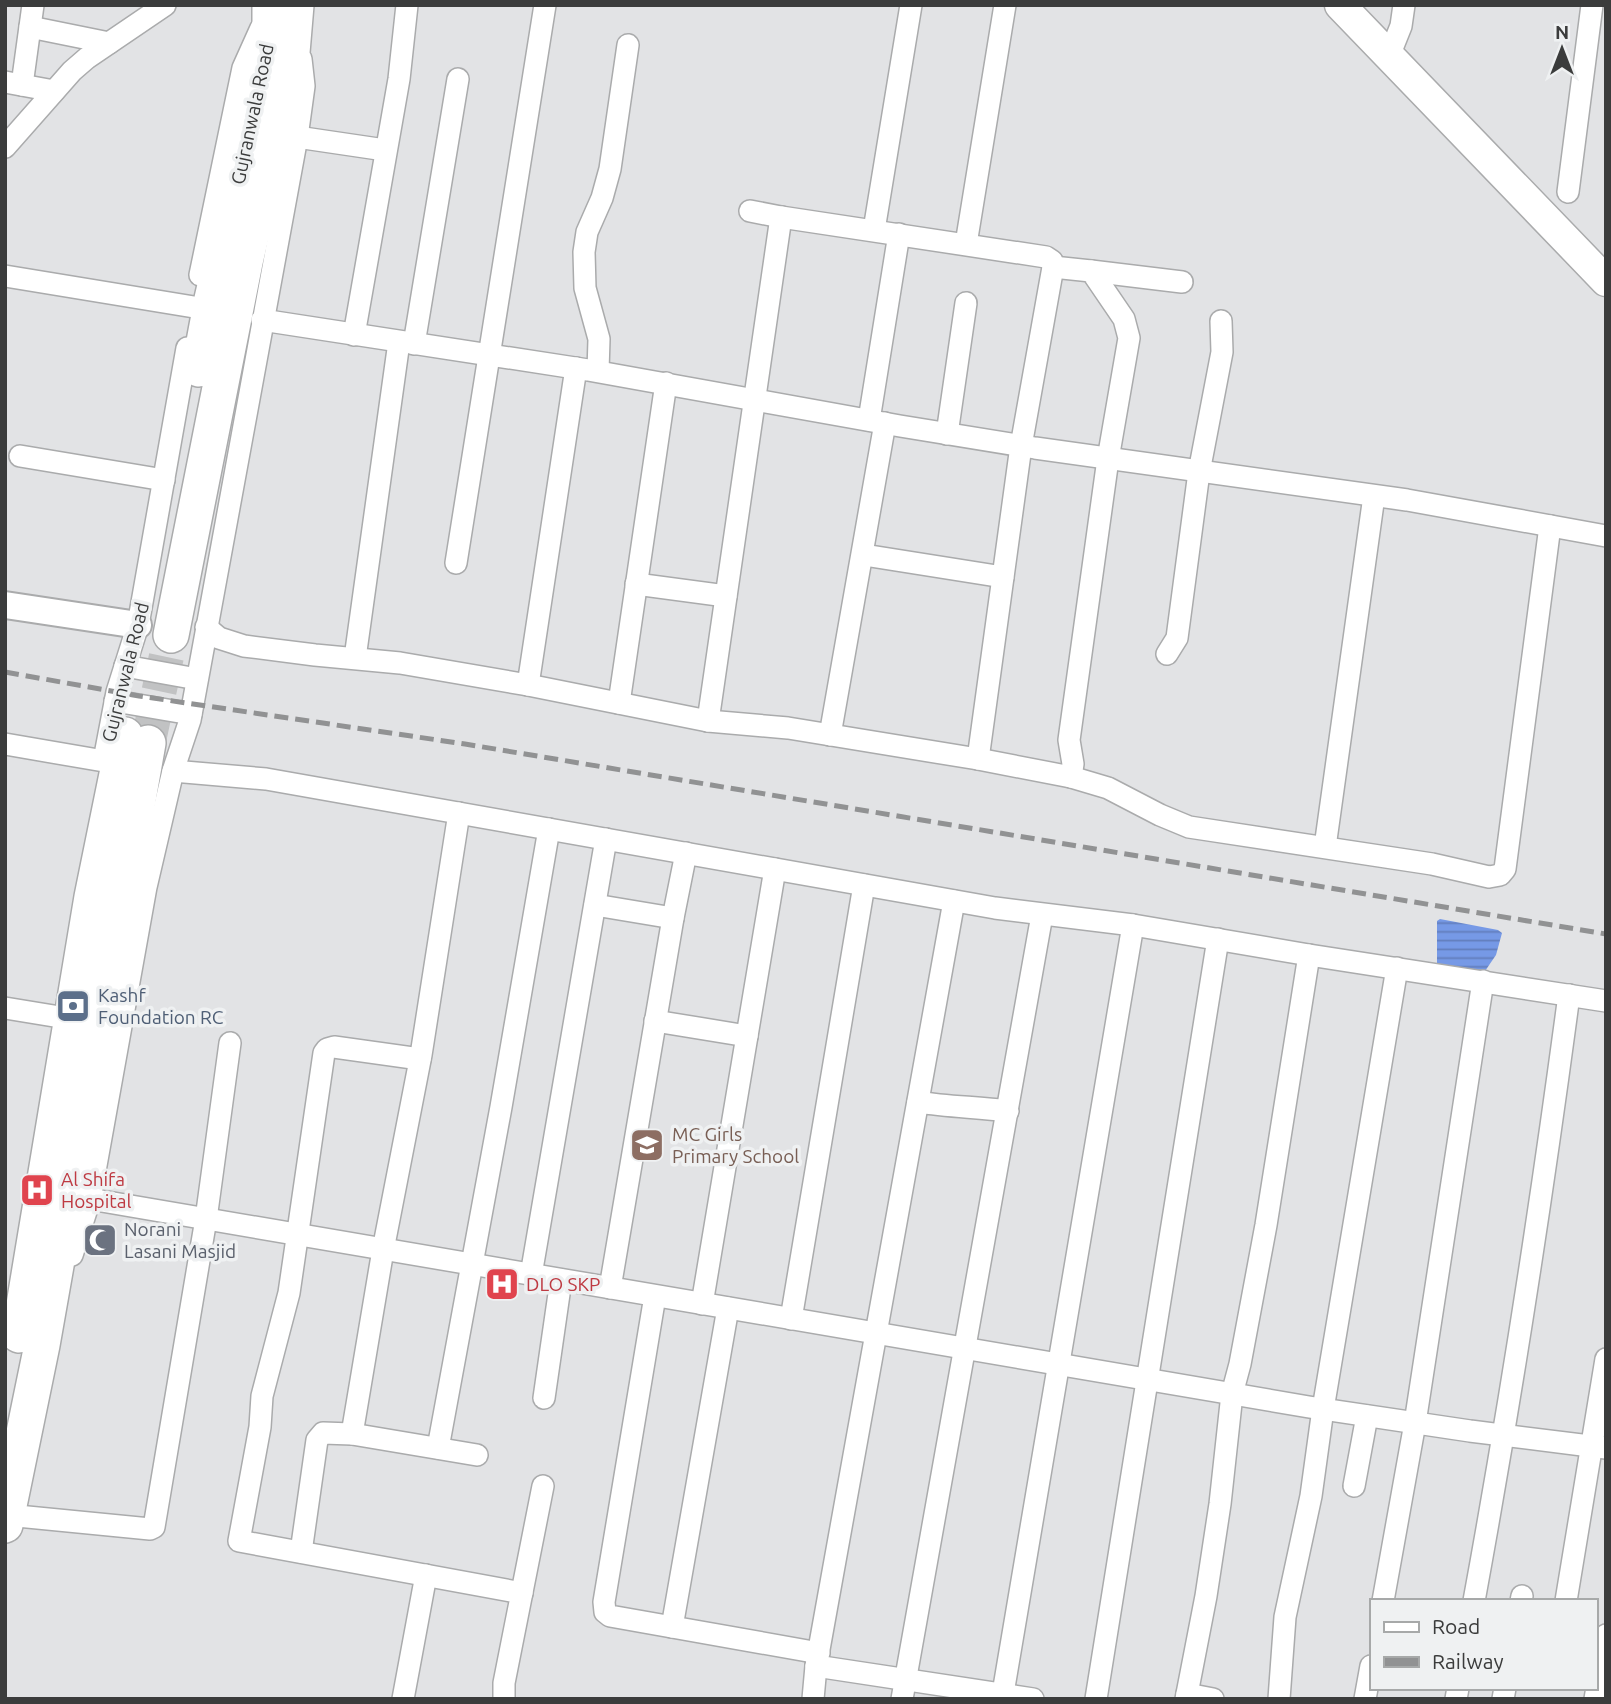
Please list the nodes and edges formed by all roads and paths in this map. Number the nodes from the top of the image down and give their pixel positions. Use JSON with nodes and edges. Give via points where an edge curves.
{"nodes":[{"id":1,"x":33,"y":5,"type":"edge"},
{"id":2,"x":165,"y":5,"type":"edge"},
{"id":3,"x":407,"y":5,"type":"edge"},
{"id":4,"x":545,"y":5,"type":"edge"},
{"id":5,"x":911,"y":5,"type":"edge"},
{"id":6,"x":1005,"y":5,"type":"edge"},
{"id":7,"x":1340,"y":5,"type":"edge"},
{"id":8,"x":1404,"y":5,"type":"edge"},
{"id":9,"x":1592,"y":5,"type":"edge"},
{"id":10,"x":283,"y":8,"type":"edge"},
{"id":11,"x":30,"y":27,"type":"junction"},
{"id":12,"x":109,"y":43,"type":"junction"},
{"id":13,"x":628,"y":45,"type":"dead end"},
{"id":14,"x":1389,"y":56,"type":"junction"},
{"id":15,"x":458,"y":79,"type":"dead end"},
{"id":16,"x":14,"y":83,"type":"edge"},
{"id":17,"x":54,"y":91,"type":"junction"},
{"id":18,"x":297,"y":137,"type":"junction"},
{"id":19,"x":9,"y":139,"type":"edge"},
{"id":20,"x":385,"y":150,"type":"junction"},
{"id":21,"x":1568,"y":192,"type":"dead end"},
{"id":22,"x":750,"y":211,"type":"dead end"},
{"id":23,"x":781,"y":218,"type":"junction"},
{"id":24,"x":874,"y":230,"type":"junction"},
{"id":25,"x":899,"y":234,"type":"junction"},
{"id":26,"x":966,"y":244,"type":"junction"},
{"id":27,"x":1053,"y":267,"type":"junction"},
{"id":28,"x":1091,"y":271,"type":"junction"},
{"id":29,"x":5,"y":276,"type":"edge"},
{"id":30,"x":1606,"y":281,"type":"edge"},
{"id":31,"x":1182,"y":282,"type":"dead end"},
{"id":32,"x":967,"y":303,"type":"dead end"},
{"id":33,"x":194,"y":307,"type":"junction"},
{"id":34,"x":262,"y":320,"type":"junction"},
{"id":35,"x":1221,"y":321,"type":"dead end"},
{"id":36,"x":354,"y":335,"type":"junction"},
{"id":37,"x":407,"y":343,"type":"junction"},
{"id":38,"x":489,"y":355,"type":"junction"},
{"id":39,"x":576,"y":368,"type":"junction"},
{"id":40,"x":598,"y":371,"type":"junction"},
{"id":41,"x":666,"y":383,"type":"junction"},
{"id":42,"x":754,"y":399,"type":"junction"},
{"id":43,"x":877,"y":422,"type":"junction"},
{"id":44,"x":947,"y":434,"type":"junction"},
{"id":45,"x":1021,"y":446,"type":"junction"},
{"id":46,"x":20,"y":456,"type":"dead end"},
{"id":47,"x":1108,"y":459,"type":"junction"},
{"id":48,"x":1199,"y":472,"type":"junction"},
{"id":49,"x":164,"y":480,"type":"junction"},
{"id":50,"x":1374,"y":496,"type":"junction"},
{"id":51,"x":1550,"y":526,"type":"junction"},
{"id":52,"x":1606,"y":536,"type":"edge"},
{"id":53,"x":864,"y":555,"type":"junction"},
{"id":54,"x":456,"y":563,"type":"dead end"},
{"id":55,"x":1003,"y":577,"type":"junction"},
{"id":56,"x":636,"y":584,"type":"junction"},
{"id":57,"x":726,"y":596,"type":"junction"},
{"id":58,"x":5,"y":605,"type":"edge"},
{"id":59,"x":206,"y":627,"type":"junction"},
{"id":60,"x":153,"y":631,"type":"junction"},
{"id":61,"x":1167,"y":654,"type":"dead end"},
{"id":62,"x":355,"y":658,"type":"junction"},
{"id":63,"x":125,"y":666,"type":"junction"},
{"id":64,"x":197,"y":679,"type":"junction"},
{"id":65,"x":528,"y":685,"type":"junction"},
{"id":66,"x":115,"y":701,"type":"junction"},
{"id":67,"x":620,"y":703,"type":"junction"},
{"id":68,"x":191,"y":714,"type":"junction"},
{"id":69,"x":708,"y":721,"type":"junction"},
{"id":70,"x":830,"y":735,"type":"junction"},
{"id":71,"x":5,"y":744,"type":"edge"},
{"id":72,"x":126,"y":746,"type":"junction"},
{"id":73,"x":978,"y":759,"type":"junction"},
{"id":74,"x":173,"y":771,"type":"junction"},
{"id":75,"x":1071,"y":777,"type":"junction"},
{"id":76,"x":459,"y":813,"type":"junction"},
{"id":77,"x":549,"y":829,"type":"junction"},
{"id":78,"x":606,"y":839,"type":"junction"},
{"id":79,"x":1325,"y":847,"type":"junction"},
{"id":80,"x":686,"y":853,"type":"junction"},
{"id":81,"x":775,"y":869,"type":"junction"},
{"id":82,"x":864,"y":885,"type":"junction"},
{"id":83,"x":954,"y":901,"type":"junction"},
{"id":84,"x":595,"y":905,"type":"junction"},
{"id":85,"x":1042,"y":915,"type":"junction"},
{"id":86,"x":673,"y":918,"type":"junction"},
{"id":87,"x":1133,"y":925,"type":"junction"},
{"id":88,"x":1218,"y":939,"type":"junction"},
{"id":89,"x":1309,"y":955,"type":"junction"},
{"id":90,"x":1397,"y":968,"type":"junction"},
{"id":91,"x":1483,"y":981,"type":"junction"},
{"id":92,"x":1569,"y":995,"type":"junction"},
{"id":93,"x":1606,"y":1001,"type":"edge"},
{"id":94,"x":5,"y":1008,"type":"edge"},
{"id":95,"x":61,"y":1017,"type":"junction"},
{"id":96,"x":655,"y":1021,"type":"junction"},
{"id":97,"x":747,"y":1036,"type":"junction"},
{"id":98,"x":230,"y":1044,"type":"dead end"},
{"id":99,"x":420,"y":1059,"type":"junction"},
{"id":100,"x":918,"y":1102,"type":"junction"},
{"id":101,"x":1008,"y":1111,"type":"junction"},
{"id":102,"x":90,"y":1199,"type":"junction"},
{"id":103,"x":206,"y":1220,"type":"junction"},
{"id":104,"x":296,"y":1235,"type":"junction"},
{"id":105,"x":383,"y":1250,"type":"junction"},
{"id":106,"x":472,"y":1265,"type":"junction"},
{"id":107,"x":531,"y":1275,"type":"junction"},
{"id":108,"x":561,"y":1280,"type":"junction"},
{"id":109,"x":610,"y":1288,"type":"junction"},
{"id":110,"x":655,"y":1296,"type":"junction"},
{"id":111,"x":702,"y":1304,"type":"junction"},
{"id":112,"x":728,"y":1308,"type":"junction"},
{"id":113,"x":791,"y":1319,"type":"junction"},
{"id":114,"x":877,"y":1334,"type":"junction"},
{"id":115,"x":30,"y":1344,"type":"junction"},
{"id":116,"x":966,"y":1349,"type":"junction"},
{"id":117,"x":1606,"y":1359,"type":"edge"},
{"id":118,"x":1059,"y":1365,"type":"junction"},
{"id":119,"x":1148,"y":1380,"type":"junction"},
{"id":120,"x":1232,"y":1394,"type":"junction"},
{"id":121,"x":544,"y":1398,"type":"dead end"},
{"id":122,"x":5,"y":1403,"type":"edge"},
{"id":123,"x":1323,"y":1409,"type":"junction"},
{"id":124,"x":1367,"y":1416,"type":"junction"},
{"id":125,"x":1415,"y":1423,"type":"junction"},
{"id":126,"x":352,"y":1434,"type":"junction"},
{"id":127,"x":1505,"y":1436,"type":"junction"},
{"id":128,"x":439,"y":1448,"type":"junction"},
{"id":129,"x":1599,"y":1448,"type":"edge"},
{"id":130,"x":477,"y":1455,"type":"dead end"},
{"id":131,"x":543,"y":1486,"type":"dead end"},
{"id":132,"x":1354,"y":1486,"type":"dead end"},
{"id":133,"x":6,"y":1520,"type":"edge"},
{"id":134,"x":300,"y":1552,"type":"junction"},
{"id":135,"x":426,"y":1576,"type":"junction"},
{"id":136,"x":522,"y":1593,"type":"junction"},
{"id":137,"x":1383,"y":1599,"type":"edge"},
{"id":138,"x":1474,"y":1599,"type":"edge"},
{"id":139,"x":1566,"y":1599,"type":"edge"},
{"id":140,"x":672,"y":1627,"type":"junction"},
{"id":141,"x":1606,"y":1635,"type":"edge"},
{"id":142,"x":818,"y":1659,"type":"junction"},
{"id":143,"x":1370,"y":1672,"type":"edge"},
{"id":144,"x":1603,"y":1674,"type":"edge"},
{"id":145,"x":904,"y":1689,"type":"edge"},
{"id":146,"x":1002,"y":1696,"type":"edge"},
{"id":147,"x":1186,"y":1696,"type":"edge"},
{"id":148,"x":403,"y":1699,"type":"edge"},
{"id":149,"x":504,"y":1699,"type":"edge"},
{"id":150,"x":813,"y":1699,"type":"edge"},
{"id":151,"x":1033,"y":1699,"type":"edge"},
{"id":152,"x":1096,"y":1699,"type":"edge"},
{"id":153,"x":1213,"y":1699,"type":"edge"},
{"id":154,"x":1279,"y":1699,"type":"edge"},
{"id":155,"x":1365,"y":1699,"type":"edge"},
{"id":156,"x":1595,"y":1699,"type":"edge"}],
"edges":[{"from":1,"to":11,"type":"street"},
{"from":2,"to":12,"type":"street"},
{"from":3,"to":20,"type":"street"},
{"from":4,"to":38,"type":"street"},
{"from":5,"to":24,"type":"street"},
{"from":6,"to":26,"type":"street"},
{"from":7,"to":14,"type":"main road"},
{"from":8,"to":14,"type":"street"},
{"from":9,"to":21,"type":"street"},
{"from":10,"to":18,"type":"street","name":"Gujranwala Road","via":[[304,86]]},
{"from":10,"to":33,"type":"street","name":"Gujranwala Road","via":[[243,68]]},
{"from":10,"to":60,"type":"highway","name":"Gujranwala Road","via":[[270,33],[212,299]]},
{"from":11,"to":12,"type":"street"},
{"from":11,"to":16,"type":"street"},
{"from":12,"to":17,"type":"street"},
{"from":13,"to":40,"type":"street","via":[[610,169],[584,253],[585,288],[599,339]]},
{"from":14,"to":30,"type":"main road"},
{"from":15,"to":37,"type":"street"},
{"from":16,"to":17,"type":"street"},
{"from":17,"to":19,"type":"street"},
{"from":18,"to":20,"type":"street"},
{"from":18,"to":34,"type":"street","name":"Gujranwala Road"},
{"from":20,"to":36,"type":"street"},
{"from":22,"to":23,"type":"street"},
{"from":23,"to":24,"type":"street"},
{"from":23,"to":42,"type":"street"},
{"from":24,"to":25,"type":"street"},
{"from":25,"to":26,"type":"street"},
{"from":25,"to":43,"type":"street"},
{"from":26,"to":27,"type":"street","via":[[1046,257]]},
{"from":27,"to":28,"type":"street"},
{"from":27,"to":45,"type":"street"},
{"from":28,"to":31,"type":"street"},
{"from":28,"to":47,"type":"street","via":[[1129,331]]},
{"from":29,"to":33,"type":"street"},
{"from":32,"to":44,"type":"street"},
{"from":33,"to":49,"type":"street","name":"Gujranwala Road"},
{"from":34,"to":36,"type":"street"},
{"from":34,"to":59,"type":"street","name":"Gujranwala Road"},
{"from":35,"to":48,"type":"street","via":[[1222,352]]},
{"from":36,"to":37,"type":"street"},
{"from":37,"to":38,"type":"street"},
{"from":37,"to":62,"type":"street"},
{"from":38,"to":39,"type":"street"},
{"from":38,"to":54,"type":"street"},
{"from":39,"to":40,"type":"street"},
{"from":39,"to":65,"type":"street"},
{"from":40,"to":41,"type":"street"},
{"from":41,"to":42,"type":"street"},
{"from":41,"to":56,"type":"street"},
{"from":42,"to":43,"type":"street"},
{"from":42,"to":57,"type":"street"},
{"from":43,"to":44,"type":"street"},
{"from":43,"to":53,"type":"street"},
{"from":44,"to":45,"type":"street"},
{"from":45,"to":47,"type":"street"},
{"from":45,"to":55,"type":"street"},
{"from":46,"to":49,"type":"street"},
{"from":47,"to":48,"type":"street"},
{"from":47,"to":75,"type":"street","via":[[1069,740]]},
{"from":48,"to":50,"type":"street"},
{"from":48,"to":61,"type":"street","via":[[1177,638]]},
{"from":49,"to":60,"type":"street","name":"Gujranwala Road"},
{"from":50,"to":51,"type":"street"},
{"from":50,"to":79,"type":"street"},
{"from":51,"to":52,"type":"street"},
{"from":51,"to":79,"type":"street","via":[[1505,869],[1500,876],[1489,877]]},
{"from":53,"to":55,"type":"street"},
{"from":53,"to":70,"type":"street"},
{"from":55,"to":73,"type":"street"},
{"from":56,"to":57,"type":"street"},
{"from":56,"to":67,"type":"street"},
{"from":57,"to":69,"type":"street"},
{"from":58,"to":60,"type":"street"},
{"from":59,"to":62,"type":"street","via":[[236,644]]},
{"from":59,"to":64,"type":"street","name":"Gujranwala Road"},
{"from":60,"to":63,"type":"street","name":"Gujranwala Road"},
{"from":62,"to":65,"type":"street"},
{"from":63,"to":64,"type":"street"},
{"from":63,"to":66,"type":"street","name":"Gujranwala Road"},
{"from":64,"to":68,"type":"street","name":"Gujranwala Road"},
{"from":65,"to":67,"type":"street"},
{"from":66,"to":68,"type":"street"},
{"from":66,"to":72,"type":"street","name":"Gujranwala Road"},
{"from":67,"to":69,"type":"street"},
{"from":68,"to":74,"type":"street","name":"Gujranwala Road"},
{"from":69,"to":70,"type":"street"},
{"from":70,"to":73,"type":"street"},
{"from":71,"to":72,"type":"street"},
{"from":72,"to":95,"type":"street","name":"Gujranwala Road"},
{"from":72,"to":115,"type":"highway","name":"Gujranwala Road"},
{"from":73,"to":75,"type":"street"},
{"from":74,"to":76,"type":"street","via":[[266,779]]},
{"from":74,"to":102,"type":"street","name":"Gujranwala Road","via":[[146,887]]},
{"from":75,"to":79,"type":"street","via":[[1108,788],[1189,827]]},
{"from":76,"to":77,"type":"street"},
{"from":76,"to":99,"type":"street"},
{"from":77,"to":78,"type":"street"},
{"from":77,"to":106,"type":"street"},
{"from":78,"to":80,"type":"street"},
{"from":78,"to":84,"type":"street"},
{"from":80,"to":81,"type":"street"},
{"from":80,"to":86,"type":"street"},
{"from":81,"to":82,"type":"street"},
{"from":81,"to":97,"type":"street"},
{"from":82,"to":83,"type":"street"},
{"from":82,"to":113,"type":"street"},
{"from":83,"to":85,"type":"street"},
{"from":83,"to":100,"type":"street"},
{"from":84,"to":86,"type":"street"},
{"from":84,"to":107,"type":"street"},
{"from":85,"to":87,"type":"street"},
{"from":85,"to":101,"type":"street"},
{"from":86,"to":96,"type":"street"},
{"from":87,"to":88,"type":"street"},
{"from":87,"to":118,"type":"street"},
{"from":88,"to":89,"type":"street"},
{"from":88,"to":119,"type":"street"},
{"from":89,"to":90,"type":"street"},
{"from":89,"to":120,"type":"street","via":[[1266,1226]]},
{"from":90,"to":91,"type":"street"},
{"from":90,"to":123,"type":"street"},
{"from":91,"to":92,"type":"street"},
{"from":91,"to":125,"type":"street"},
{"from":92,"to":93,"type":"street"},
{"from":92,"to":127,"type":"street"},
{"from":94,"to":95,"type":"street"},
{"from":95,"to":115,"type":"street","name":"Gujranwala Road","via":[[14,1260]]},
{"from":96,"to":97,"type":"street"},
{"from":96,"to":109,"type":"street"},
{"from":97,"to":111,"type":"street"},
{"from":98,"to":103,"type":"street"},
{"from":99,"to":104,"type":"street","via":[[338,1047],[325,1051]]},
{"from":99,"to":105,"type":"street"},
{"from":100,"to":101,"type":"street"},
{"from":100,"to":114,"type":"street"},
{"from":101,"to":116,"type":"street"},
{"from":102,"to":103,"type":"street"},
{"from":102,"to":115,"type":"street","name":"Gujranwala Road"},
{"from":103,"to":104,"type":"street"},
{"from":103,"to":133,"type":"street","via":[[154,1527]]},
{"from":104,"to":105,"type":"street"},
{"from":104,"to":134,"type":"street","via":[[289,1293],[262,1396],[239,1541]]},
{"from":105,"to":106,"type":"street"},
{"from":105,"to":126,"type":"street"},
{"from":106,"to":107,"type":"street"},
{"from":106,"to":128,"type":"street"},
{"from":107,"to":108,"type":"street"},
{"from":108,"to":109,"type":"street"},
{"from":108,"to":121,"type":"street"},
{"from":109,"to":110,"type":"street"},
{"from":110,"to":111,"type":"street"},
{"from":110,"to":140,"type":"street","via":[[604,1608],[610,1616]]},
{"from":111,"to":112,"type":"street"},
{"from":112,"to":113,"type":"street"},
{"from":112,"to":140,"type":"street"},
{"from":113,"to":114,"type":"street"},
{"from":114,"to":116,"type":"street"},
{"from":114,"to":142,"type":"street"},
{"from":115,"to":122,"type":"highway","name":"Gujranwala Road"},
{"from":115,"to":133,"type":"highway","name":"Gujranwala Road"},
{"from":116,"to":118,"type":"street"},
{"from":116,"to":145,"type":"street"},
{"from":117,"to":129,"type":"street"},
{"from":118,"to":119,"type":"street"},
{"from":118,"to":146,"type":"street"},
{"from":119,"to":120,"type":"street"},
{"from":119,"to":152,"type":"street"},
{"from":120,"to":123,"type":"street"},
{"from":120,"to":147,"type":"street","via":[[1208,1583]]},
{"from":123,"to":124,"type":"street"},
{"from":123,"to":154,"type":"street","via":[[1311,1496],[1285,1617]]},
{"from":124,"to":125,"type":"street"},
{"from":124,"to":132,"type":"street"},
{"from":125,"to":127,"type":"street"},
{"from":125,"to":137,"type":"street"},
{"from":126,"to":128,"type":"street"},
{"from":126,"to":134,"type":"street","via":[[327,1432],[318,1437]]},
{"from":127,"to":129,"type":"street"},
{"from":127,"to":138,"type":"street"},
{"from":128,"to":130,"type":"street"},
{"from":129,"to":139,"type":"street"},
{"from":131,"to":136,"type":"street"},
{"from":134,"to":135,"type":"street"},
{"from":135,"to":136,"type":"street"},
{"from":135,"to":148,"type":"street"},
{"from":136,"to":149,"type":"street"},
{"from":140,"to":142,"type":"street"},
{"from":141,"to":144,"type":"street"},
{"from":142,"to":145,"type":"street"},
{"from":142,"to":150,"type":"street"},
{"from":143,"to":155,"type":"street"},
{"from":144,"to":156,"type":"street"},
{"from":145,"to":146,"type":"street"},
{"from":146,"to":151,"type":"street"},
{"from":147,"to":153,"type":"street"}]}
